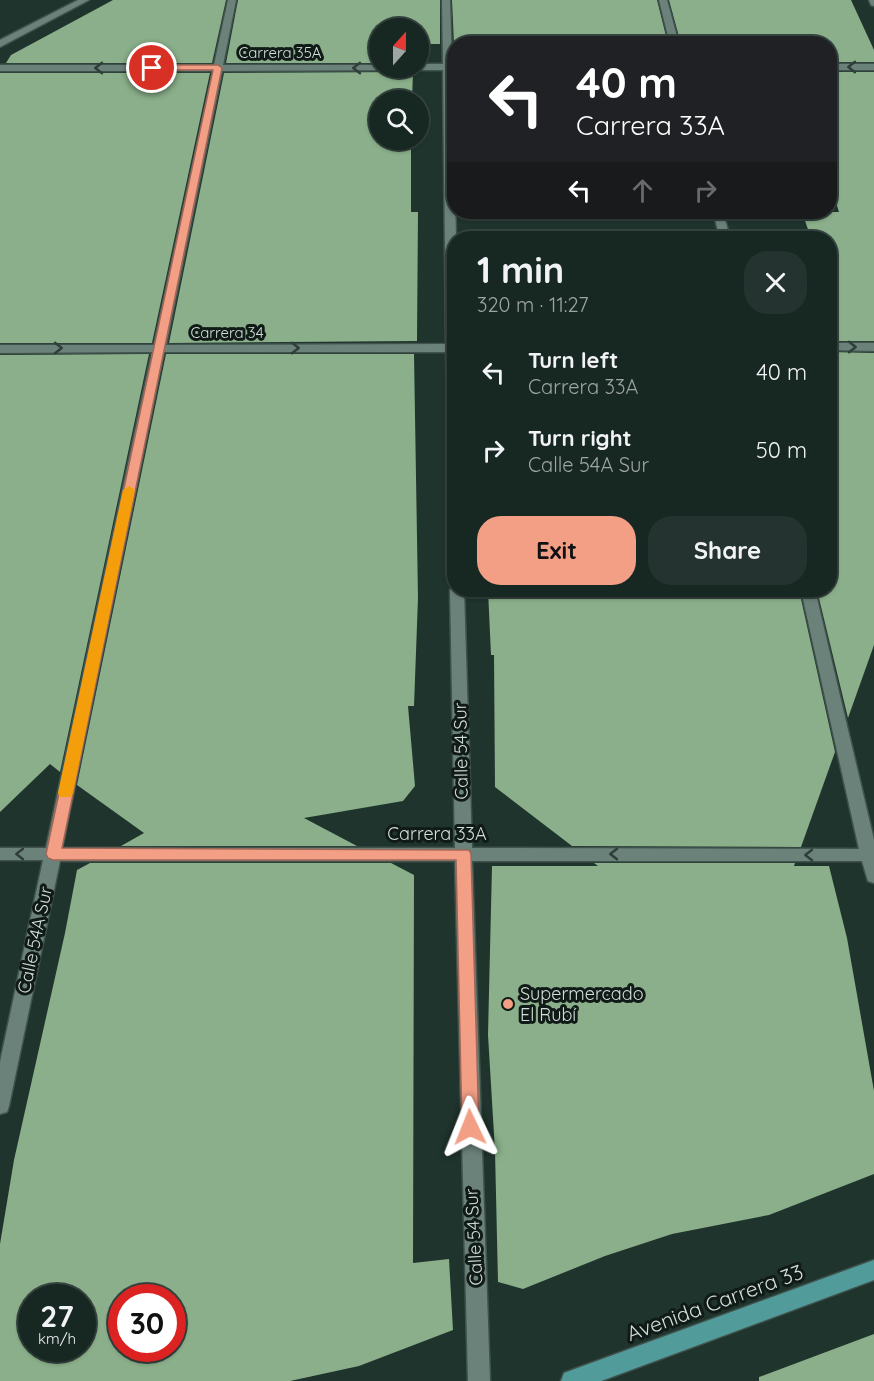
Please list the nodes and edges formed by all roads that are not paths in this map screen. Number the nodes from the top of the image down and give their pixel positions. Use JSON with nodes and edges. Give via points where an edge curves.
{"nodes":[{"id":1,"x":85,"y":0,"type":"edge"},
{"id":2,"x":232,"y":0,"type":"edge"},
{"id":3,"x":446,"y":0,"type":"edge"},
{"id":4,"x":663,"y":0,"type":"edge"},
{"id":5,"x":448,"y":36,"type":"edge"},
{"id":6,"x":673,"y":36,"type":"edge"},
{"id":7,"x":0,"y":44,"type":"edge"},
{"id":8,"x":837,"y":67,"type":"edge"},
{"id":9,"x":874,"y":67,"type":"edge"},
{"id":10,"x":0,"y":68,"type":"edge"},
{"id":11,"x":218,"y":68,"type":"junction"},
{"id":12,"x":369,"y":68,"type":"edge"},
{"id":13,"x":429,"y":68,"type":"edge"},
{"id":14,"x":447,"y":68,"type":"edge"},
{"id":15,"x":837,"y":347,"type":"edge"},
{"id":16,"x":874,"y":347,"type":"edge"},
{"id":17,"x":158,"y":348,"type":"junction"},
{"id":18,"x":447,"y":348,"type":"edge"},
{"id":19,"x":0,"y":349,"type":"edge"},
{"id":20,"x":458,"y":597,"type":"edge"},
{"id":21,"x":810,"y":597,"type":"edge"},
{"id":22,"x":0,"y":854,"type":"edge"},
{"id":23,"x":53,"y":854,"type":"junction"},
{"id":24,"x":463,"y":854,"type":"junction"},
{"id":25,"x":871,"y":855,"type":"edge"},
{"id":26,"x":874,"y":876,"type":"edge"},
{"id":27,"x":0,"y":1106,"type":"edge"},
{"id":28,"x":874,"y":1270,"type":"edge"},
{"id":29,"x":479,"y":1381,"type":"edge"},
{"id":30,"x":572,"y":1381,"type":"edge"}],
"edges":[{"from":1,"to":7,"type":"street"},
{"from":2,"to":11,"type":"street","name":"Calle 54A Sur"},
{"from":3,"to":5,"type":"street"},
{"from":4,"to":6,"type":"street"},
{"from":9,"to":8,"type":"street","one_way":true},
{"from":11,"to":10,"type":"street","name":"Carrera 35A","one_way":true},
{"from":12,"to":11,"type":"street","name":"Carrera 35A","one_way":true},
{"from":11,"to":17,"type":"street","name":"Calle 54A Sur"},
{"from":13,"to":14,"type":"street","name":"Carrera 35A"},
{"from":15,"to":16,"type":"street","one_way":true},
{"from":17,"to":18,"type":"street","name":"Carrera 34","one_way":true},
{"from":19,"to":17,"type":"street","name":"Carrera 34","one_way":true},
{"from":17,"to":23,"type":"street","name":"Calle 54A Sur"},
{"from":20,"to":24,"type":"street","name":"Calle 54 Sur"},
{"from":21,"to":25,"type":"street"},
{"from":23,"to":22,"type":"street","name":"Carrera 33A","one_way":true},
{"from":23,"to":24,"type":"street","name":"Carrera 33A"},
{"from":23,"to":27,"type":"street","name":"Calle 54A Sur"},
{"from":25,"to":24,"type":"street","name":"Carrera 33A","one_way":true},
{"from":24,"to":29,"type":"street","name":"Calle 54 Sur"},
{"from":25,"to":26,"type":"street"},
{"from":28,"to":30,"type":"main road","name":"Avenida Carrera 33"}]}
